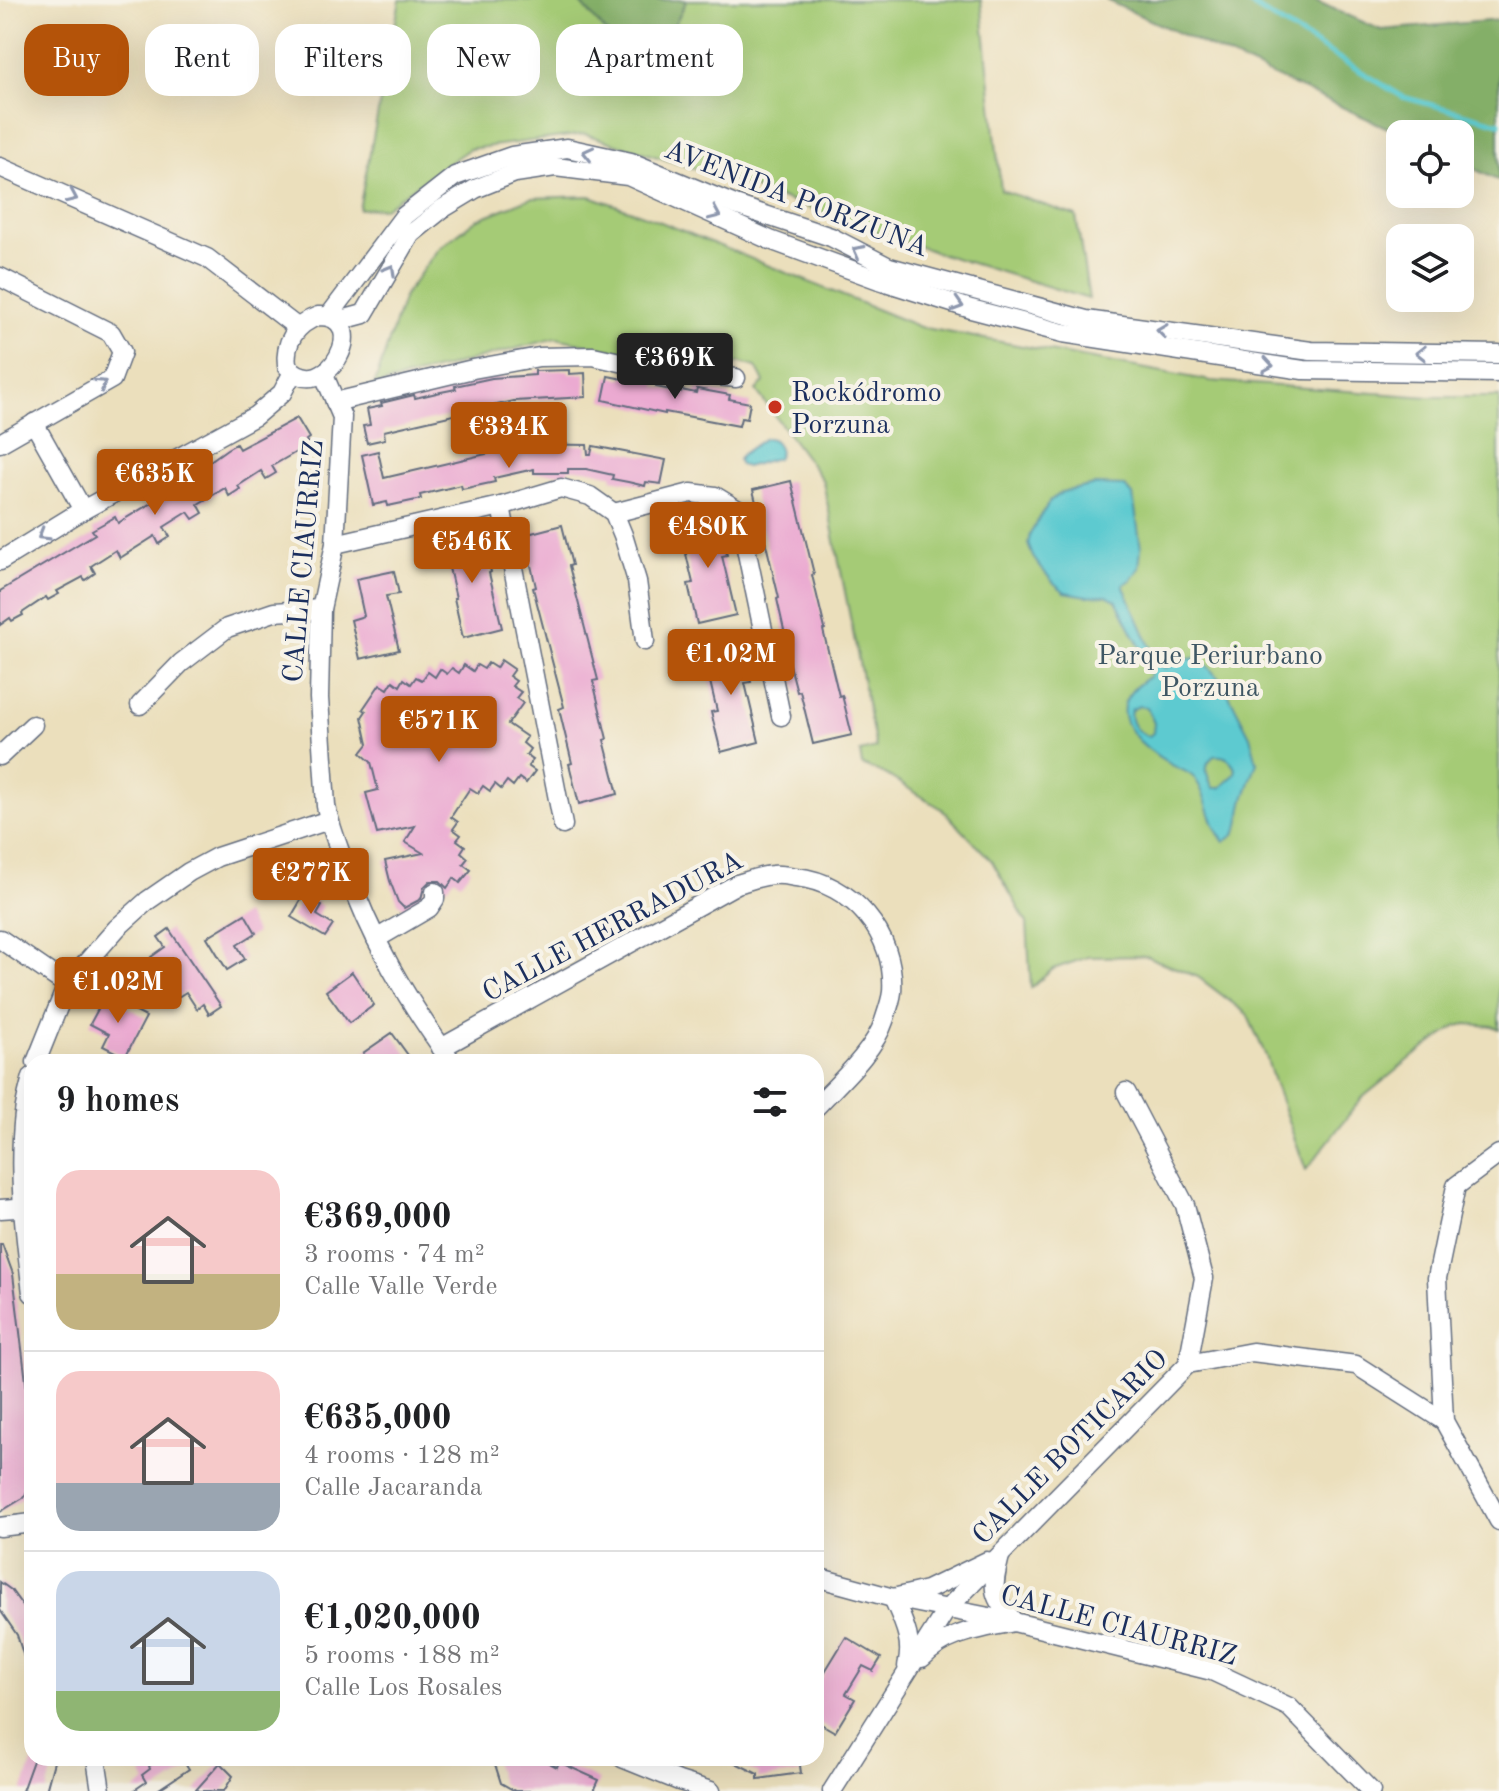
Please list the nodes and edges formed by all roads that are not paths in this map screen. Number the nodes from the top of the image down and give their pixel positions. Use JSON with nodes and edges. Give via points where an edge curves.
{"nodes":[{"id":1,"x":0,"y":167,"type":"edge"},
{"id":2,"x":0,"y":277,"type":"edge"},
{"id":3,"x":334,"y":319,"type":"junction"},
{"id":4,"x":298,"y":328,"type":"junction"},
{"id":5,"x":1499,"y":354,"type":"edge"},
{"id":6,"x":293,"y":372,"type":"junction"},
{"id":7,"x":323,"y":373,"type":"junction"},
{"id":8,"x":1499,"y":373,"type":"edge"},
{"id":9,"x":736,"y":378,"type":"dead end"},
{"id":10,"x":335,"y":402,"type":"junction"},
{"id":11,"x":34,"y":423,"type":"junction"},
{"id":12,"x":0,"y":443,"type":"edge"},
{"id":13,"x":501,"y":506,"type":"junction"},
{"id":14,"x":83,"y":510,"type":"junction"},
{"id":15,"x":614,"y":513,"type":"junction"},
{"id":16,"x":335,"y":544,"type":"junction"},
{"id":17,"x":0,"y":561,"type":"edge"},
{"id":18,"x":321,"y":609,"type":"junction"},
{"id":19,"x":645,"y":641,"type":"dead end"},
{"id":20,"x":140,"y":705,"type":"dead end"},
{"id":21,"x":781,"y":716,"type":"dead end"},
{"id":22,"x":33,"y":725,"type":"dead end"},
{"id":23,"x":0,"y":756,"type":"edge"},
{"id":24,"x":329,"y":820,"type":"junction"},
{"id":25,"x":563,"y":825,"type":"dead end"},
{"id":26,"x":435,"y":892,"type":"dead end"},
{"id":27,"x":0,"y":939,"type":"edge"},
{"id":28,"x":376,"y":939,"type":"junction"},
{"id":29,"x":67,"y":985,"type":"junction"},
{"id":30,"x":39,"y":1054,"type":"edge"},
{"id":31,"x":445,"y":1054,"type":"edge"},
{"id":32,"x":448,"y":1054,"type":"edge"},
{"id":33,"x":1126,"y":1092,"type":"dead end"},
{"id":34,"x":824,"y":1098,"type":"edge"},
{"id":35,"x":24,"y":1112,"type":"edge"},
{"id":36,"x":1499,"y":1154,"type":"edge"},
{"id":37,"x":24,"y":1182,"type":"edge"},
{"id":38,"x":24,"y":1207,"type":"edge"},
{"id":39,"x":0,"y":1209,"type":"edge"},
{"id":40,"x":1188,"y":1364,"type":"junction"},
{"id":41,"x":1444,"y":1421,"type":"junction"},
{"id":42,"x":1499,"y":1521,"type":"edge"},
{"id":43,"x":24,"y":1525,"type":"edge"},
{"id":44,"x":0,"y":1527,"type":"edge"},
{"id":45,"x":1001,"y":1554,"type":"junction"},
{"id":46,"x":824,"y":1579,"type":"edge"},
{"id":47,"x":893,"y":1598,"type":"junction"},
{"id":48,"x":947,"y":1609,"type":"junction"},
{"id":49,"x":1014,"y":1622,"type":"junction"},
{"id":50,"x":904,"y":1677,"type":"junction"},
{"id":51,"x":97,"y":1766,"type":"edge"},
{"id":52,"x":642,"y":1766,"type":"edge"},
{"id":53,"x":101,"y":1791,"type":"edge"},
{"id":54,"x":711,"y":1791,"type":"edge"},
{"id":55,"x":832,"y":1791,"type":"edge"},
{"id":56,"x":1371,"y":1791,"type":"edge"}],
"edges":[{"from":1,"to":4,"type":"street","one_way":true,"via":[[207,258]]},
{"from":11,"to":2,"type":"street","one_way":true,"via":[[112,379],[122,352],[111,333]]},
{"from":3,"to":4,"type":"street","via":[[318,316]]},
{"from":5,"to":3,"type":"street","name":"AVENIDA PORZUNA","one_way":true,"via":[[1311,351],[1086,320],[889,267],[831,237],[631,162],[567,148],[512,156],[455,176],[404,216]]},
{"from":3,"to":7,"type":"street","via":[[345,333],[343,349]]},
{"from":3,"to":8,"type":"street","name":"AVENIDA PORZUNA","one_way":true,"via":[[364,314],[411,234],[442,209],[515,173],[555,167],[628,176],[770,240],[879,280],[1063,333],[1303,370]]},
{"from":4,"to":6,"type":"street","via":[[286,356]]},
{"from":6,"to":7,"type":"street","via":[[306,377]]},
{"from":6,"to":14,"type":"street","via":[[282,393],[255,416]]},
{"from":7,"to":10,"type":"street","name":"CALLE CIAURRIZ"},
{"from":9,"to":10,"type":"street","via":[[593,356],[539,357]]},
{"from":10,"to":16,"type":"street","name":"CALLE CIAURRIZ","via":[[342,417]]},
{"from":11,"to":12,"type":"street"},
{"from":11,"to":14,"type":"street"},
{"from":13,"to":15,"type":"street","via":[[561,488],[590,496]]},
{"from":13,"to":16,"type":"street"},
{"from":13,"to":25,"type":"street"},
{"from":14,"to":17,"type":"street","one_way":true},
{"from":15,"to":19,"type":"street","via":[[637,581]]},
{"from":15,"to":21,"type":"street","via":[[691,493],[715,496],[738,510]]},
{"from":16,"to":18,"type":"street","name":"CALLE CIAURRIZ"},
{"from":18,"to":20,"type":"street","via":[[274,612],[227,628],[181,663]]},
{"from":18,"to":24,"type":"street","name":"CALLE CIAURRIZ","via":[[319,698]]},
{"from":22,"to":23,"type":"street"},
{"from":24,"to":28,"type":"street","name":"CALLE CIAURRIZ"},
{"from":24,"to":29,"type":"street","via":[[189,872],[117,928]]},
{"from":26,"to":28,"type":"street","via":[[429,908]]},
{"from":27,"to":29,"type":"street"},
{"from":28,"to":31,"type":"street","name":"CALLE CIAURRIZ","via":[[399,985]]},
{"from":29,"to":30,"type":"street"},
{"from":32,"to":34,"type":"street","name":"CALLE HERRADURA","via":[[737,884],[773,874],[808,878],[855,902],[875,925],[886,950],[892,992],[883,1024],[866,1052]]},
{"from":33,"to":40,"type":"street","via":[[1185,1205],[1204,1278]]},
{"from":35,"to":37,"type":"street"},
{"from":36,"to":41,"type":"street","via":[[1456,1186],[1452,1202],[1437,1278]]},
{"from":38,"to":39,"type":"street"},
{"from":40,"to":41,"type":"street","name":"CALLE BOTICARIO","via":[[1252,1352],[1356,1365]]},
{"from":40,"to":45,"type":"street","name":"CALLE BOTICARIO"},
{"from":41,"to":42,"type":"street"},
{"from":43,"to":44,"type":"street"},
{"from":45,"to":47,"type":"street","via":[[927,1590]]},
{"from":45,"to":48,"type":"street","name":"CALLE BOTICARIO"},
{"from":45,"to":49,"type":"street","via":[[993,1582],[996,1599]]},
{"from":46,"to":47,"type":"street","name":"CALLE CIAURRIZ"},
{"from":47,"to":48,"type":"street","name":"CALLE CIAURRIZ"},
{"from":47,"to":50,"type":"street","via":[[911,1652]]},
{"from":48,"to":49,"type":"street","name":"CALLE CIAURRIZ"},
{"from":48,"to":50,"type":"street","name":"CALLE BOTICARIO"},
{"from":49,"to":50,"type":"street","via":[[959,1633],[934,1645]]},
{"from":49,"to":56,"type":"street","name":"CALLE CIAURRIZ","via":[[1212,1671],[1289,1707]]},
{"from":50,"to":55,"type":"street","name":"CALLE BOTICARIO"},
{"from":51,"to":53,"type":"street"},
{"from":52,"to":54,"type":"street"}]}
